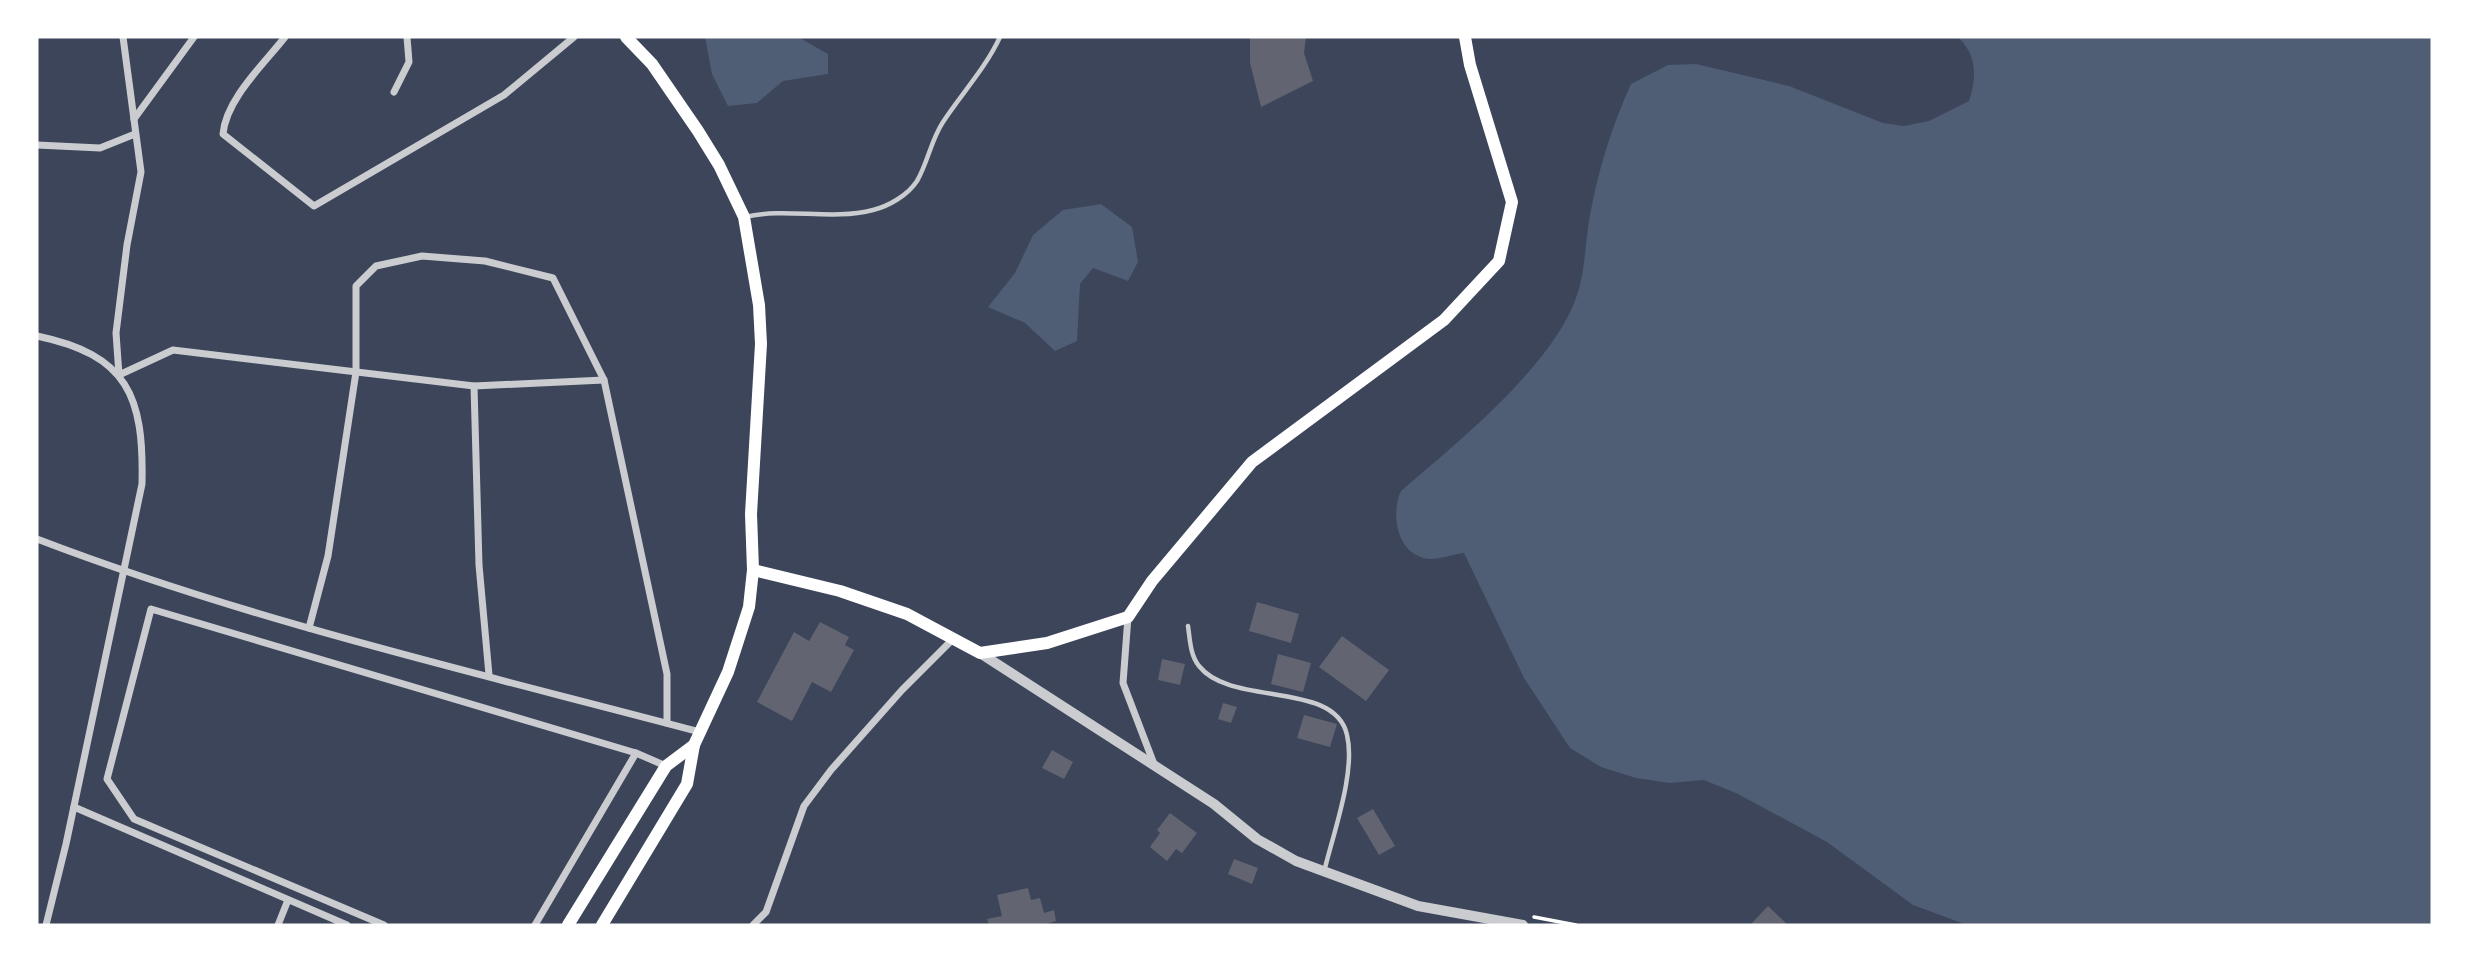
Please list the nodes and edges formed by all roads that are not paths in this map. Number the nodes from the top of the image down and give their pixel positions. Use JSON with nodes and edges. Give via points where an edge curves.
{"nodes":[{"id":1,"x":123,"y":37,"type":"edge"},
{"id":2,"x":194,"y":37,"type":"edge"},
{"id":3,"x":285,"y":37,"type":"edge"},
{"id":4,"x":407,"y":37,"type":"edge"},
{"id":5,"x":574,"y":37,"type":"edge"},
{"id":6,"x":626,"y":37,"type":"edge"},
{"id":7,"x":1000,"y":37,"type":"edge"},
{"id":8,"x":1465,"y":37,"type":"edge"},
{"id":9,"x":394,"y":92,"type":"dead end"},
{"id":10,"x":134,"y":120,"type":"junction"},
{"id":11,"x":135,"y":134,"type":"junction"},
{"id":12,"x":37,"y":145,"type":"edge"},
{"id":13,"x":744,"y":217,"type":"junction"},
{"id":14,"x":37,"y":336,"type":"edge"},
{"id":15,"x":356,"y":372,"type":"junction"},
{"id":16,"x":119,"y":375,"type":"junction"},
{"id":17,"x":604,"y":380,"type":"junction"},
{"id":18,"x":474,"y":386,"type":"junction"},
{"id":19,"x":37,"y":539,"type":"edge"},
{"id":20,"x":753,"y":570,"type":"junction"},
{"id":21,"x":122,"y":572,"type":"junction"},
{"id":22,"x":1129,"y":617,"type":"junction"},
{"id":23,"x":1188,"y":626,"type":"dead end"},
{"id":24,"x":309,"y":628,"type":"junction"},
{"id":25,"x":953,"y":639,"type":"junction"},
{"id":26,"x":980,"y":653,"type":"junction"},
{"id":27,"x":489,"y":676,"type":"junction"},
{"id":28,"x":667,"y":723,"type":"junction"},
{"id":29,"x":700,"y":732,"type":"junction"},
{"id":30,"x":694,"y":745,"type":"junction"},
{"id":31,"x":636,"y":753,"type":"junction"},
{"id":32,"x":1155,"y":764,"type":"junction"},
{"id":33,"x":666,"y":766,"type":"junction"},
{"id":34,"x":74,"y":807,"type":"junction"},
{"id":35,"x":1324,"y":872,"type":"junction"},
{"id":36,"x":288,"y":900,"type":"junction"},
{"id":37,"x":46,"y":925,"type":"edge"},
{"id":38,"x":278,"y":925,"type":"edge"},
{"id":39,"x":347,"y":925,"type":"edge"},
{"id":40,"x":384,"y":925,"type":"edge"},
{"id":41,"x":535,"y":925,"type":"edge"},
{"id":42,"x":568,"y":925,"type":"edge"},
{"id":43,"x":602,"y":925,"type":"edge"},
{"id":44,"x":753,"y":925,"type":"edge"},
{"id":45,"x":1523,"y":925,"type":"edge"}],
"edges":[{"from":1,"to":10,"type":"street"},
{"from":2,"to":10,"type":"street"},
{"from":3,"to":5,"type":"street","via":[[235,102],[223,134],[314,206],[503,95]]},
{"from":4,"to":9,"type":"street","via":[[409,62]]},
{"from":6,"to":13,"type":"main road","via":[[652,64],[698,131]]},
{"from":7,"to":13,"type":"lane","via":[[936,133],[916,181],[895,201],[872,211],[846,214],[778,211]]},
{"from":8,"to":22,"type":"main road","via":[[1512,202],[1499,261],[1444,320],[1252,462],[1152,581]]},
{"from":10,"to":11,"type":"street"},
{"from":11,"to":12,"type":"street","via":[[100,148]]},
{"from":11,"to":16,"type":"street","via":[[141,172],[116,332]]},
{"from":13,"to":20,"type":"main road","via":[[761,344],[751,514]]},
{"from":14,"to":16,"type":"street","via":[[64,342],[111,365]]},
{"from":15,"to":16,"type":"street","via":[[173,350]]},
{"from":15,"to":17,"type":"street","via":[[356,286],[376,266],[422,256],[485,261],[553,278]]},
{"from":15,"to":18,"type":"street"},
{"from":15,"to":24,"type":"street","via":[[328,556]]},
{"from":16,"to":21,"type":"street","via":[[129,389],[143,444],[142,484]]},
{"from":17,"to":18,"type":"street"},
{"from":17,"to":28,"type":"street","via":[[667,674]]},
{"from":18,"to":27,"type":"street","via":[[479,565]]},
{"from":19,"to":21,"type":"street"},
{"from":20,"to":25,"type":"main road","via":[[840,591],[907,614]]},
{"from":20,"to":29,"type":"main road","via":[[750,607],[728,672]]},
{"from":21,"to":24,"type":"street"},
{"from":21,"to":34,"type":"street"},
{"from":22,"to":26,"type":"main road","via":[[1047,643]]},
{"from":22,"to":32,"type":"street","via":[[1123,683]]},
{"from":23,"to":35,"type":"lane","via":[[1195,660],[1210,676],[1240,689],[1301,699],[1333,712],[1344,726],[1348,736],[1346,774]]},
{"from":24,"to":27,"type":"street"},
{"from":25,"to":26,"type":"main road"},
{"from":25,"to":44,"type":"street","via":[[866,730],[804,806],[766,912]]},
{"from":26,"to":32,"type":"street"},
{"from":27,"to":28,"type":"street"},
{"from":28,"to":29,"type":"street"},
{"from":29,"to":30,"type":"main road"},
{"from":30,"to":33,"type":"main road"},
{"from":30,"to":43,"type":"main road","via":[[687,783]]},
{"from":31,"to":33,"type":"street"},
{"from":31,"to":40,"type":"street","via":[[151,609],[107,779],[134,819]]},
{"from":31,"to":41,"type":"street"},
{"from":32,"to":35,"type":"street","via":[[1257,839]]},
{"from":33,"to":42,"type":"main road"},
{"from":34,"to":36,"type":"street"},
{"from":34,"to":37,"type":"street"},
{"from":35,"to":45,"type":"street","via":[[1418,906]]},
{"from":36,"to":38,"type":"street"},
{"from":36,"to":39,"type":"street"}]}
